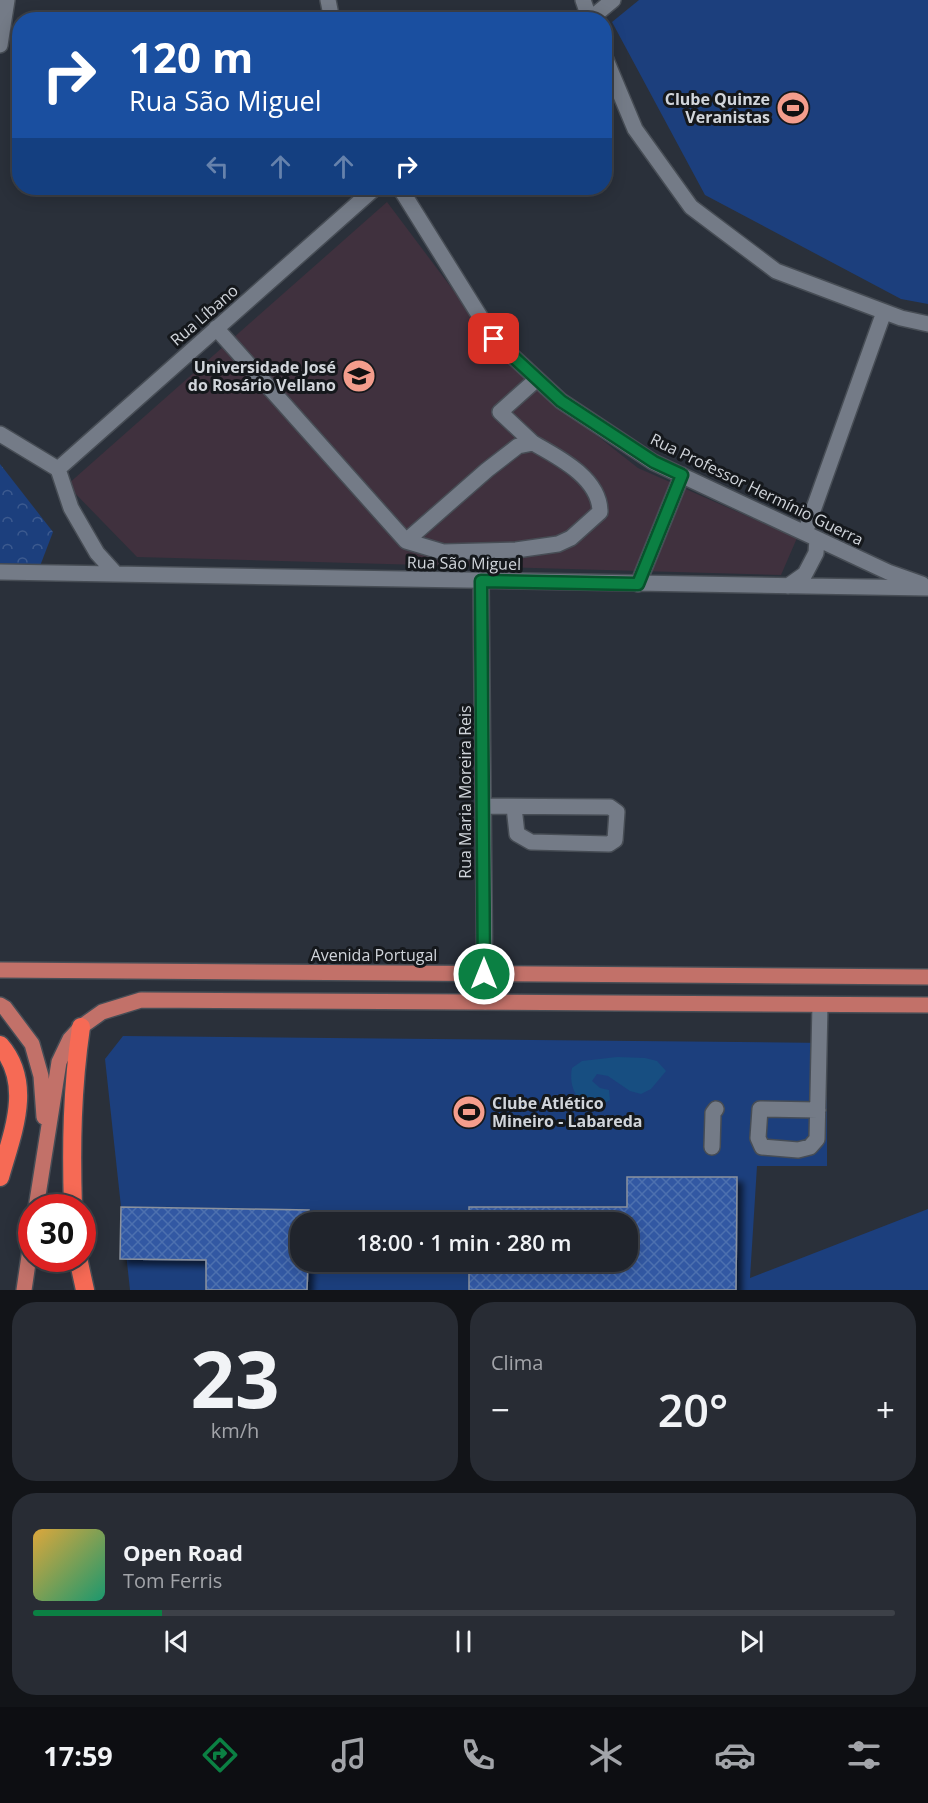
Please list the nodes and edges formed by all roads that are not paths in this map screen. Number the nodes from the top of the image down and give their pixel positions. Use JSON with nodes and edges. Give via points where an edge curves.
{"nodes":[{"id":1,"x":8,"y":0,"type":"edge"},
{"id":2,"x":613,"y":0,"type":"edge"},
{"id":3,"x":598,"y":12,"type":"edge"},
{"id":4,"x":0,"y":45,"type":"edge"},
{"id":5,"x":612,"y":74,"type":"edge"},
{"id":6,"x":367,"y":195,"type":"edge"},
{"id":7,"x":404,"y":195,"type":"edge"},
{"id":8,"x":884,"y":312,"type":"junction"},
{"id":9,"x":928,"y":324,"type":"edge"},
{"id":10,"x":216,"y":328,"type":"junction"},
{"id":11,"x":537,"y":379,"type":"junction"},
{"id":12,"x":0,"y":434,"type":"edge"},
{"id":13,"x":533,"y":443,"type":"junction"},
{"id":14,"x":58,"y":469,"type":"junction"},
{"id":15,"x":682,"y":475,"type":"junction"},
{"id":16,"x":811,"y":536,"type":"junction"},
{"id":17,"x":406,"y":541,"type":"junction"},
{"id":18,"x":0,"y":572,"type":"edge"},
{"id":19,"x":116,"y":574,"type":"junction"},
{"id":20,"x":481,"y":581,"type":"junction"},
{"id":21,"x":638,"y":584,"type":"junction"},
{"id":22,"x":788,"y":586,"type":"junction"},
{"id":23,"x":928,"y":587,"type":"edge"},
{"id":24,"x":483,"y":807,"type":"junction"},
{"id":25,"x":514,"y":807,"type":"junction"},
{"id":26,"x":0,"y":970,"type":"edge"},
{"id":27,"x":484,"y":974,"type":"junction"},
{"id":28,"x":928,"y":977,"type":"edge"},
{"id":29,"x":485,"y":1002,"type":"junction"},
{"id":30,"x":0,"y":1005,"type":"edge"},
{"id":31,"x":820,"y":1005,"type":"junction"},
{"id":32,"x":928,"y":1005,"type":"edge"},
{"id":33,"x":81,"y":1027,"type":"junction"},
{"id":34,"x":0,"y":1045,"type":"edge"},
{"id":35,"x":716,"y":1108,"type":"dead end"},
{"id":36,"x":818,"y":1110,"type":"dead end"},
{"id":37,"x":712,"y":1147,"type":"dead end"},
{"id":38,"x":41,"y":1174,"type":"junction"},
{"id":39,"x":0,"y":1177,"type":"edge"},
{"id":40,"x":38,"y":1194,"type":"edge"},
{"id":41,"x":73,"y":1194,"type":"edge"},
{"id":42,"x":27,"y":1272,"type":"edge"},
{"id":43,"x":81,"y":1272,"type":"edge"},
{"id":44,"x":24,"y":1290,"type":"edge"},
{"id":45,"x":85,"y":1290,"type":"edge"}],
"edges":[{"from":1,"to":4,"type":"street"},
{"from":2,"to":3,"type":"street"},
{"from":5,"to":8,"type":"street","via":[[635,129],[691,207],[776,271]]},
{"from":6,"to":10,"type":"street","name":"Rua Líbano"},
{"from":7,"to":11,"type":"street","name":"Rua Professor Hermínio Guerra","via":[[494,339]]},
{"from":8,"to":9,"type":"street"},
{"from":8,"to":16,"type":"street"},
{"from":10,"to":14,"type":"street","name":"Rua Líbano"},
{"from":10,"to":17,"type":"street"},
{"from":11,"to":13,"type":"street","via":[[500,412]]},
{"from":11,"to":15,"type":"street","name":"Rua Professor Hermínio Guerra","via":[[561,401],[654,462]]},
{"from":12,"to":14,"type":"street"},
{"from":13,"to":17,"type":"street","via":[[518,446]]},
{"from":13,"to":17,"type":"street","via":[[561,458],[590,483],[600,506],[600,512],[571,538],[558,544],[516,550],[444,552]]},
{"from":14,"to":19,"type":"street","via":[[71,508],[97,553]]},
{"from":15,"to":16,"type":"street","name":"Rua Professor Hermínio Guerra"},
{"from":15,"to":21,"type":"street"},
{"from":16,"to":22,"type":"street","via":[[816,553],[806,574]]},
{"from":16,"to":23,"type":"street","name":"Rua Professor Hermínio Guerra"},
{"from":18,"to":19,"type":"street","name":"Rua São Miguel"},
{"from":19,"to":20,"type":"street","name":"Rua São Miguel"},
{"from":20,"to":21,"type":"street","name":"Rua São Miguel"},
{"from":20,"to":24,"type":"street","name":"Rua Maria Moreira Reis"},
{"from":21,"to":22,"type":"street","name":"Rua São Miguel"},
{"from":22,"to":23,"type":"street","name":"Rua São Miguel"},
{"from":24,"to":25,"type":"street"},
{"from":24,"to":27,"type":"street","name":"Rua Maria Moreira Reis"},
{"from":25,"to":25,"type":"street","via":[[610,807],[616,812],[615,840],[609,844],[531,843],[517,834]]},
{"from":26,"to":27,"type":"main road","name":"Avenida Portugal"},
{"from":27,"to":28,"type":"main road","name":"Avenida Portugal"},
{"from":27,"to":29,"type":"street","name":"Rua Maria Moreira Reis"},
{"from":29,"to":31,"type":"main road"},
{"from":29,"to":33,"type":"main road","via":[[141,1000],[102,1012]]},
{"from":30,"to":38,"type":"main road","via":[[32,1044],[41,1076]]},
{"from":31,"to":32,"type":"main road"},
{"from":31,"to":36,"type":"street"},
{"from":33,"to":38,"type":"main road","via":[[59,1062]]},
{"from":33,"to":41,"type":"highway","via":[[72,1096]]},
{"from":34,"to":39,"type":"highway","via":[[19,1090],[18,1111]]},
{"from":35,"to":37,"type":"street"},
{"from":38,"to":40,"type":"main road"},
{"from":42,"to":44,"type":"main road"},
{"from":43,"to":45,"type":"highway"}]}
